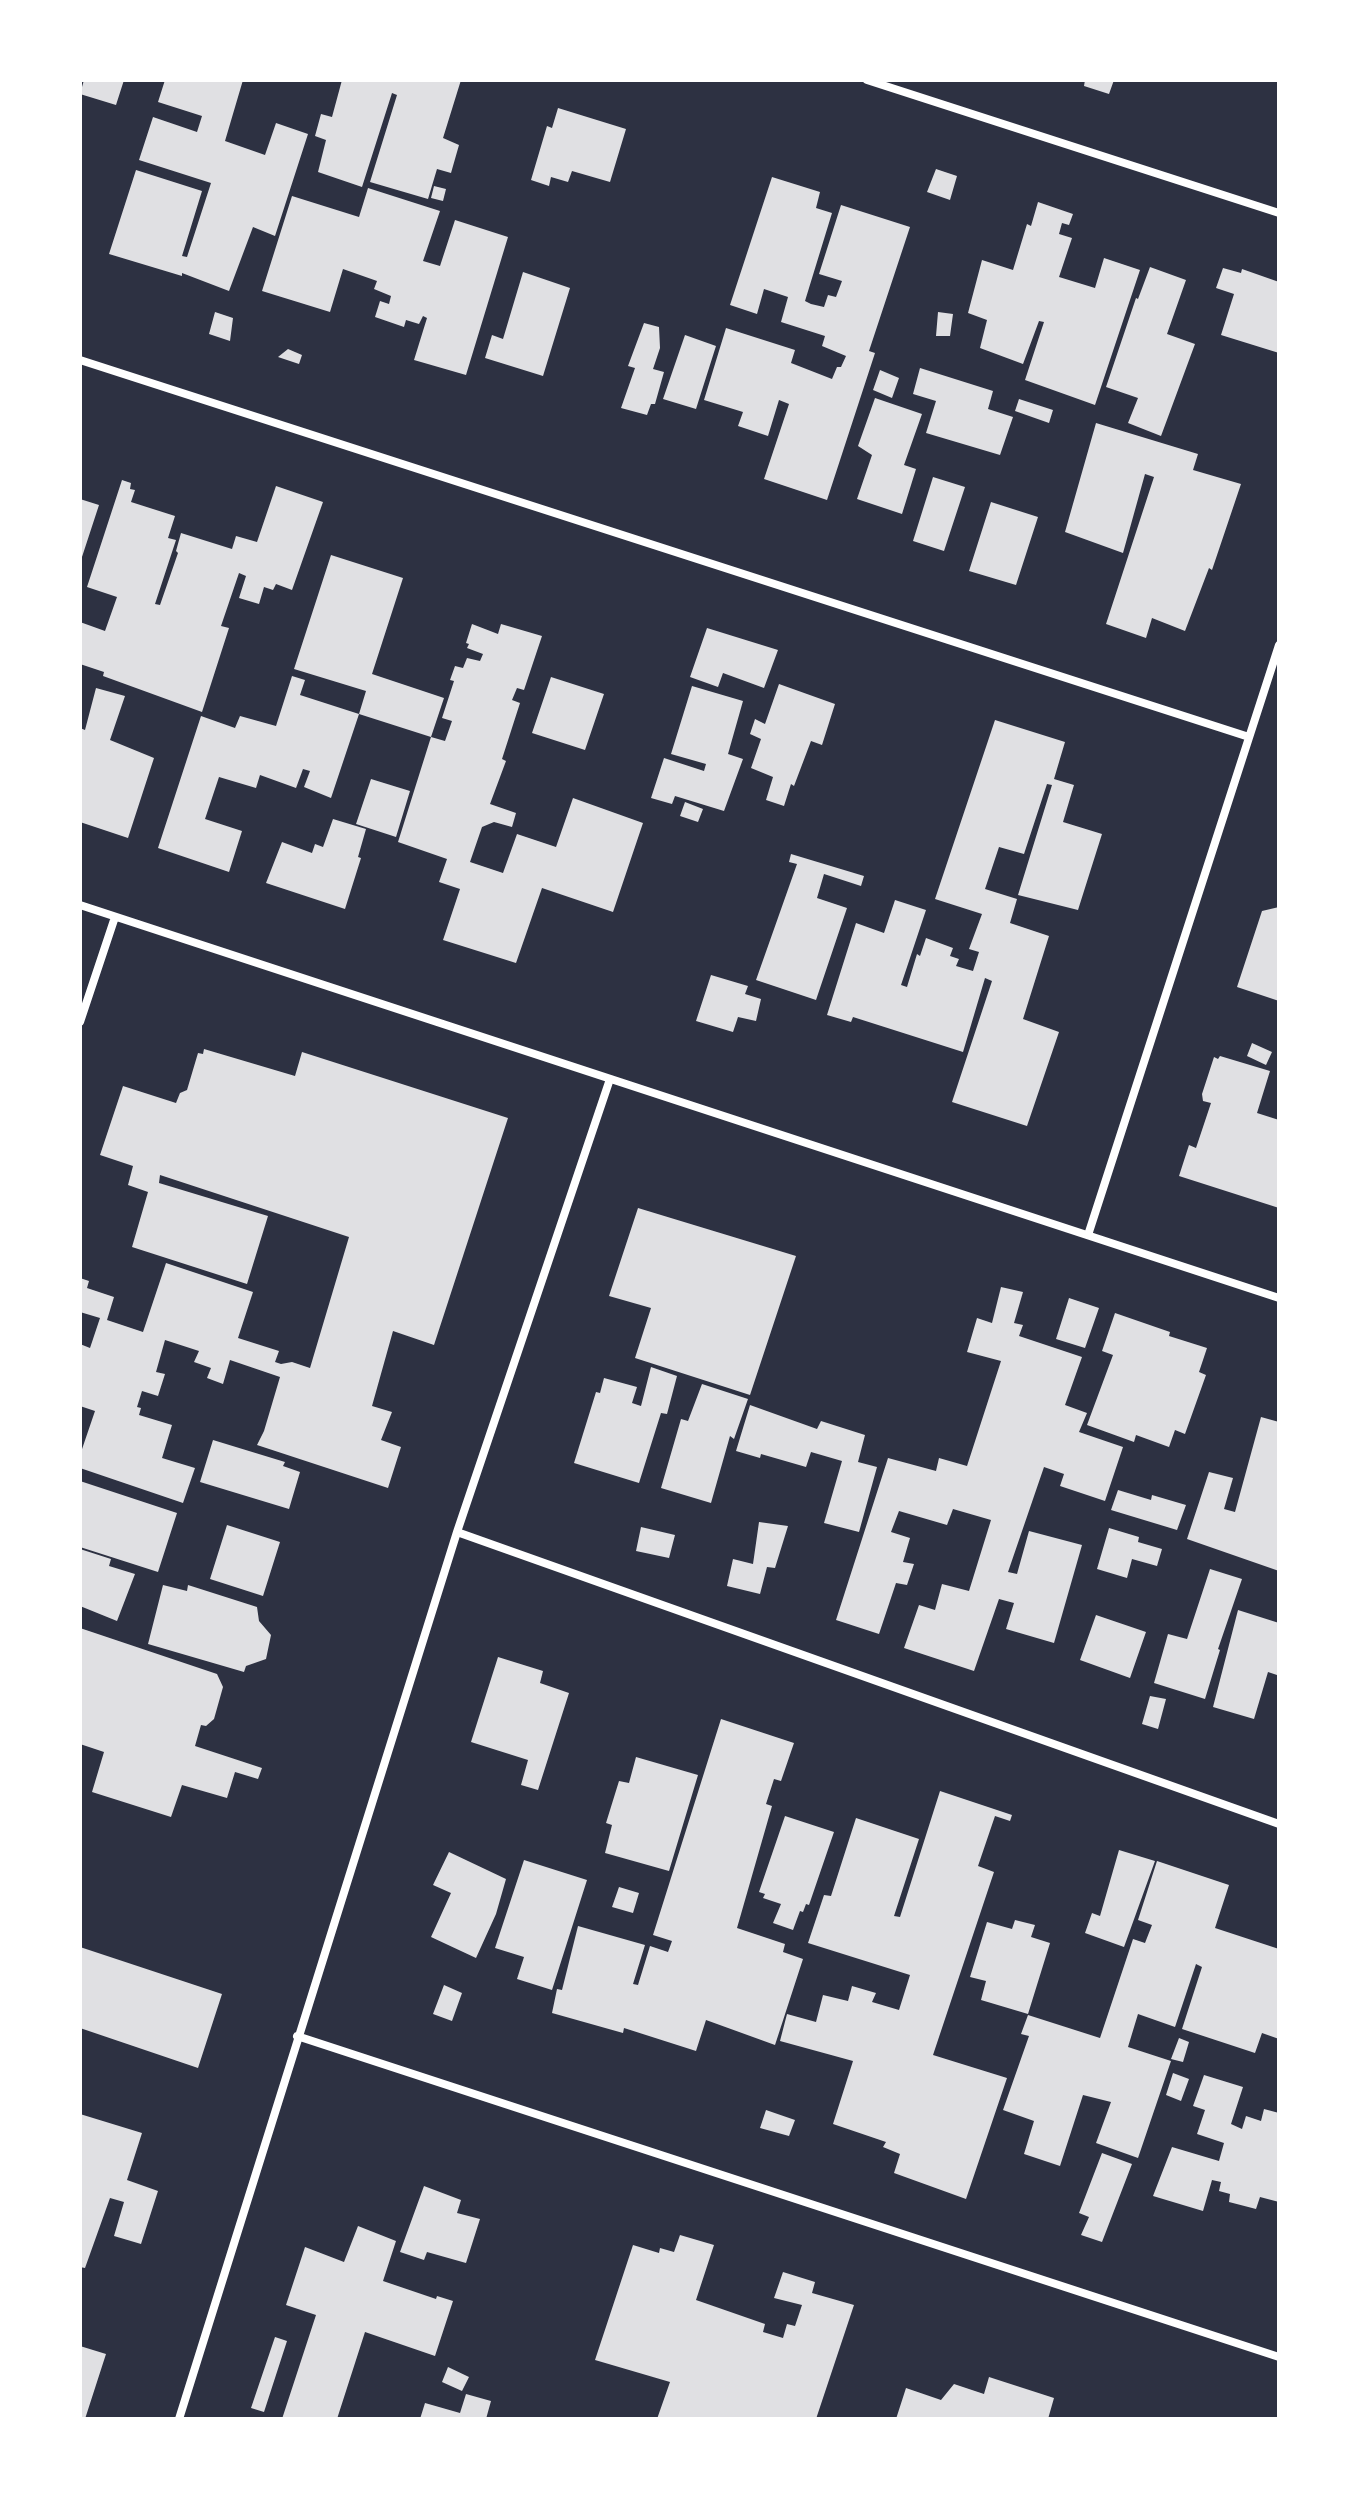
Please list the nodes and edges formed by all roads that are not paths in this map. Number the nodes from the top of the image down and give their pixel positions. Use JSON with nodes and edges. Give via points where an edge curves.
{"nodes":[{"id":1,"x":867,"y":80,"type":"edge"},
{"id":2,"x":1279,"y":213,"type":"edge"},
{"id":3,"x":80,"y":360,"type":"edge"},
{"id":4,"x":1279,"y":645,"type":"edge"},
{"id":5,"x":1249,"y":737,"type":"junction"},
{"id":6,"x":80,"y":905,"type":"edge"},
{"id":7,"x":115,"y":917,"type":"junction"},
{"id":8,"x":80,"y":1022,"type":"edge"},
{"id":9,"x":610,"y":1079,"type":"junction"},
{"id":10,"x":1088,"y":1235,"type":"junction"},
{"id":11,"x":1279,"y":1298,"type":"edge"},
{"id":12,"x":457,"y":1532,"type":"junction"},
{"id":13,"x":1279,"y":1824,"type":"edge"},
{"id":14,"x":297,"y":2036,"type":"junction"},
{"id":15,"x":1279,"y":2357,"type":"edge"},
{"id":16,"x":179,"y":2419,"type":"edge"}],
"edges":[{"from":1,"to":2,"type":"street"},
{"from":3,"to":5,"type":"street"},
{"from":4,"to":5,"type":"street"},
{"from":5,"to":10,"type":"street"},
{"from":6,"to":7,"type":"street"},
{"from":7,"to":8,"type":"street"},
{"from":7,"to":9,"type":"street"},
{"from":9,"to":10,"type":"street"},
{"from":9,"to":12,"type":"street"},
{"from":10,"to":11,"type":"street"},
{"from":12,"to":13,"type":"street"},
{"from":12,"to":14,"type":"street"},
{"from":14,"to":15,"type":"street"},
{"from":14,"to":16,"type":"street"}]}
